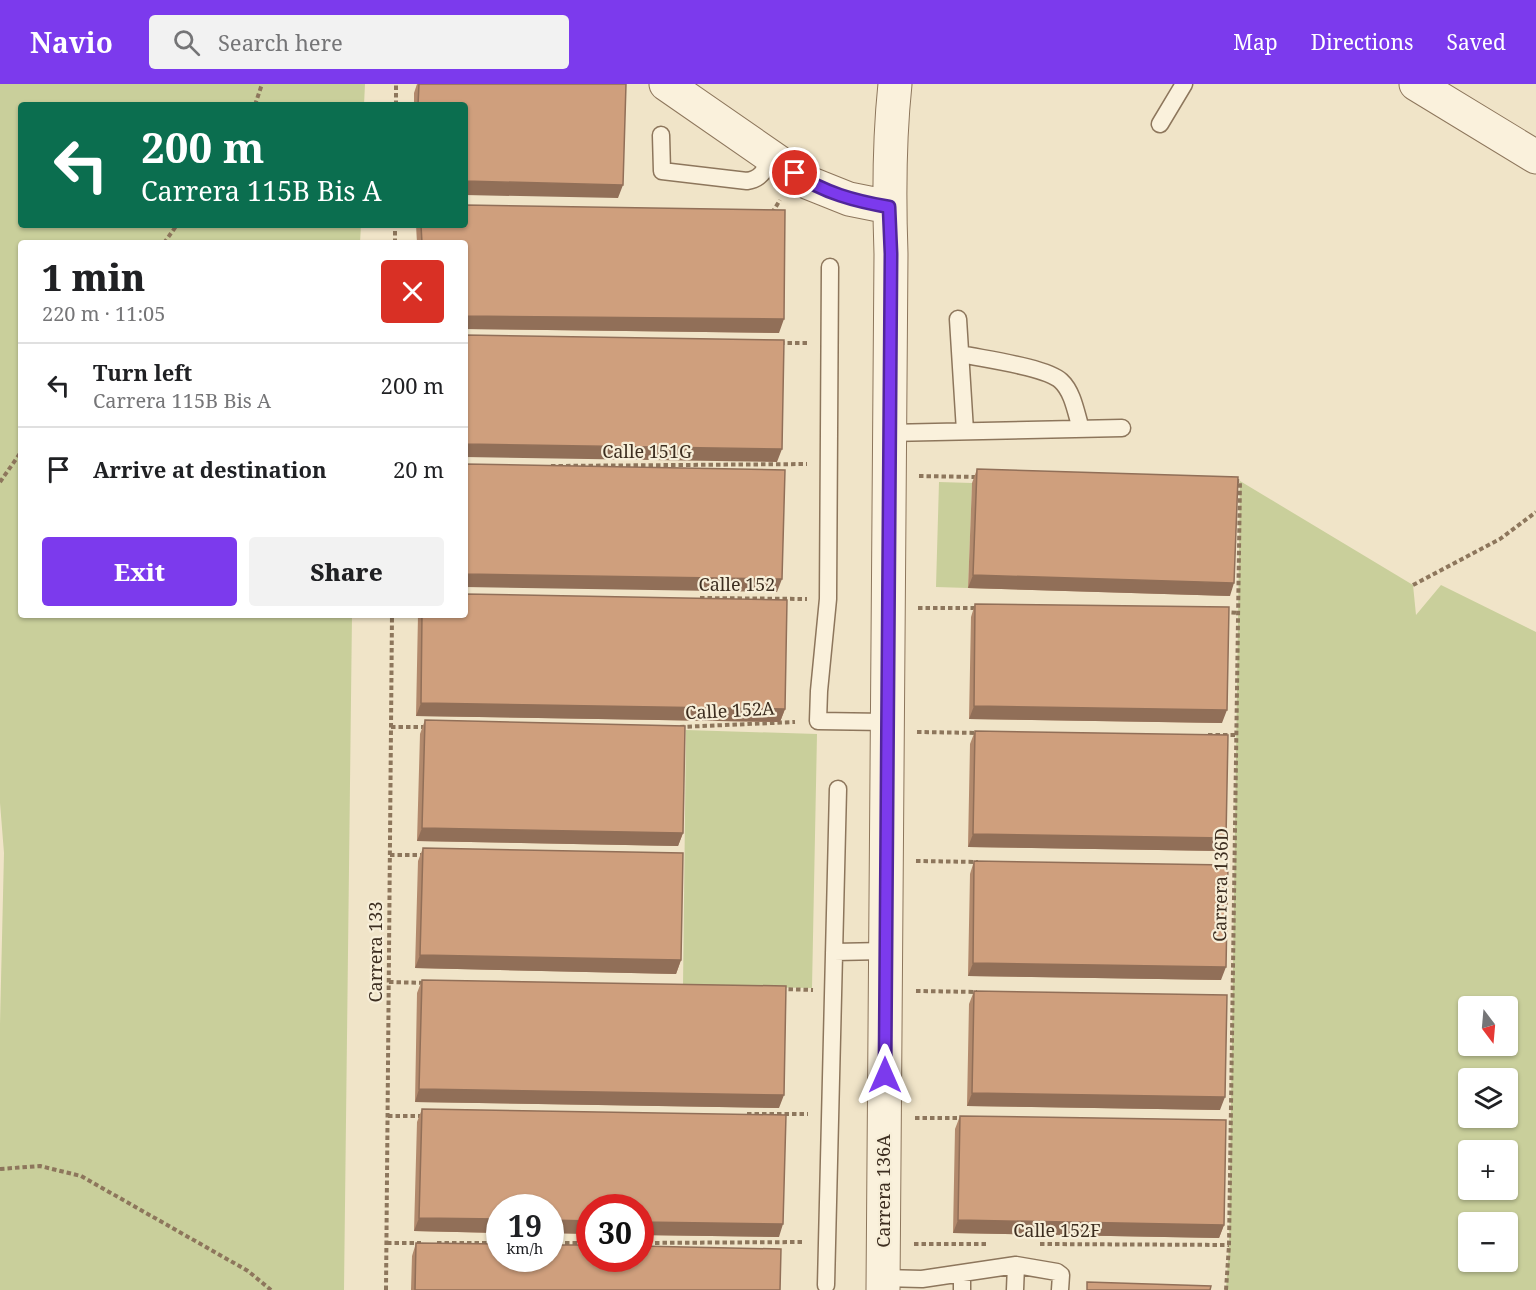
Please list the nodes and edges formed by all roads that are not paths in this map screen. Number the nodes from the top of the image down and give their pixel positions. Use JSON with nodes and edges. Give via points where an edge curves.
{"nodes":[{"id":1,"x":666,"y":84,"type":"edge"},
{"id":2,"x":895,"y":84,"type":"edge"},
{"id":3,"x":1184,"y":84,"type":"edge"},
{"id":4,"x":1416,"y":84,"type":"edge"},
{"id":5,"x":1160,"y":124,"type":"dead end"},
{"id":6,"x":661,"y":135,"type":"dead end"},
{"id":7,"x":1536,"y":157,"type":"edge"},
{"id":8,"x":783,"y":165,"type":"junction"},
{"id":9,"x":889,"y":207,"type":"junction"},
{"id":10,"x":830,"y":267,"type":"dead end"},
{"id":11,"x":958,"y":319,"type":"dead end"},
{"id":12,"x":961,"y":354,"type":"junction"},
{"id":13,"x":1122,"y":428,"type":"dead end"},
{"id":14,"x":1081,"y":429,"type":"junction"},
{"id":15,"x":965,"y":431,"type":"junction"},
{"id":16,"x":888,"y":433,"type":"junction"},
{"id":17,"x":887,"y":727,"type":"junction"},
{"id":18,"x":838,"y":789,"type":"dead end"},
{"id":19,"x":885,"y":951,"type":"junction"},
{"id":20,"x":834,"y":952,"type":"junction"},
{"id":21,"x":1016,"y":1265,"type":"junction"},
{"id":22,"x":962,"y":1282,"type":"edge"},
{"id":23,"x":883,"y":1284,"type":"edge"},
{"id":24,"x":826,"y":1285,"type":"dead end"},
{"id":25,"x":1015,"y":1290,"type":"edge"},
{"id":26,"x":1060,"y":1290,"type":"edge"}],
"edges":[{"from":1,"to":8,"type":"street"},
{"from":2,"to":9,"type":"street","name":"Carrera 136A"},
{"from":3,"to":5,"type":"lane"},
{"from":4,"to":7,"type":"street"},
{"from":6,"to":8,"type":"lane","via":[[662,171],[747,181]]},
{"from":8,"to":9,"type":"street","via":[[809,183],[849,199]]},
{"from":9,"to":16,"type":"street","name":"Carrera 136A"},
{"from":10,"to":17,"type":"lane","via":[[828,599],[818,721]]},
{"from":11,"to":12,"type":"lane"},
{"from":12,"to":14,"type":"lane","via":[[1045,372],[1060,381],[1070,393]]},
{"from":12,"to":15,"type":"lane"},
{"from":13,"to":14,"type":"lane"},
{"from":14,"to":15,"type":"lane"},
{"from":15,"to":16,"type":"lane"},
{"from":16,"to":17,"type":"street","name":"Carrera 136A"},
{"from":17,"to":19,"type":"street","name":"Carrera 136A"},
{"from":18,"to":20,"type":"lane"},
{"from":19,"to":20,"type":"lane"},
{"from":19,"to":23,"type":"street","name":"Carrera 136A"},
{"from":20,"to":24,"type":"lane"},
{"from":21,"to":22,"type":"lane"},
{"from":21,"to":25,"type":"lane"},
{"from":21,"to":26,"type":"lane","via":[[1057,1272],[1061,1275]]},
{"from":22,"to":23,"type":"lane","via":[[922,1279]]}]}
